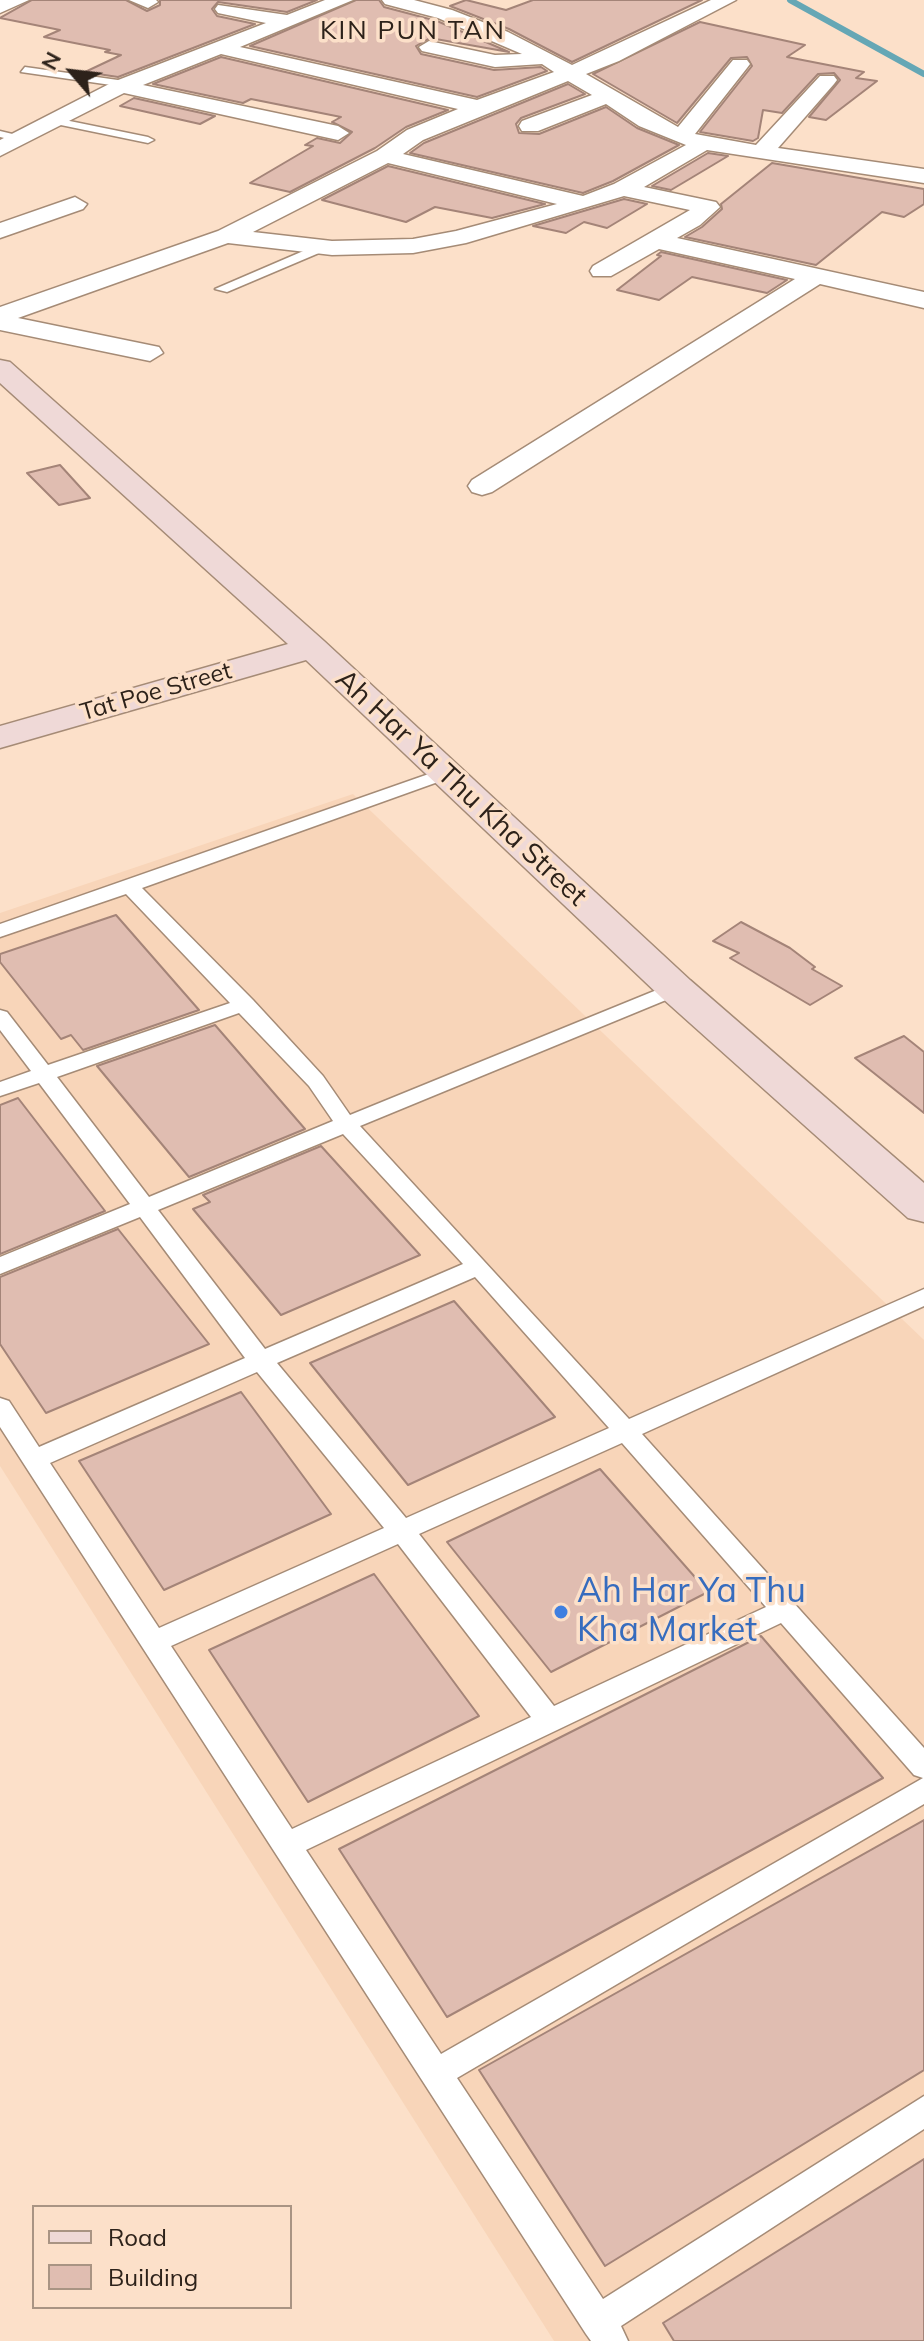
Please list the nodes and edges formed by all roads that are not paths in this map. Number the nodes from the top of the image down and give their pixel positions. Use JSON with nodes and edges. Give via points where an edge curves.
{"nodes":[{"id":1,"x":19,"y":0,"type":"edge"},
{"id":2,"x":343,"y":0,"type":"edge"},
{"id":3,"x":392,"y":0,"type":"edge"},
{"id":4,"x":726,"y":0,"type":"edge"},
{"id":5,"x":0,"y":7,"type":"edge"},
{"id":6,"x":225,"y":9,"type":"dead end"},
{"id":7,"x":290,"y":21,"type":"junction"},
{"id":8,"x":429,"y":47,"type":"dead end"},
{"id":9,"x":220,"y":48,"type":"junction"},
{"id":10,"x":547,"y":58,"type":"junction"},
{"id":11,"x":740,"y":64,"type":"dead end"},
{"id":12,"x":25,"y":70,"type":"dead end"},
{"id":13,"x":571,"y":74,"type":"junction"},
{"id":14,"x":827,"y":80,"type":"dead end"},
{"id":15,"x":122,"y":85,"type":"junction"},
{"id":16,"x":609,"y":96,"type":"junction"},
{"id":17,"x":479,"y":107,"type":"junction"},
{"id":18,"x":55,"y":121,"type":"junction"},
{"id":19,"x":530,"y":126,"type":"dead end"},
{"id":20,"x":338,"y":133,"type":"dead end"},
{"id":21,"x":10,"y":136,"type":"edge"},
{"id":22,"x":148,"y":140,"type":"dead end"},
{"id":23,"x":692,"y":140,"type":"junction"},
{"id":24,"x":0,"y":149,"type":"edge"},
{"id":25,"x":761,"y":153,"type":"junction"},
{"id":26,"x":385,"y":156,"type":"junction"},
{"id":27,"x":924,"y":176,"type":"edge"},
{"id":28,"x":622,"y":189,"type":"junction"},
{"id":29,"x":585,"y":203,"type":"junction"},
{"id":30,"x":75,"y":204,"type":"dead end"},
{"id":31,"x":0,"y":231,"type":"edge"},
{"id":32,"x":226,"y":236,"type":"junction"},
{"id":33,"x":652,"y":240,"type":"junction"},
{"id":34,"x":322,"y":247,"type":"junction"},
{"id":35,"x":602,"y":271,"type":"dead end"},
{"id":36,"x":815,"y":277,"type":"junction"},
{"id":37,"x":222,"y":289,"type":"dead end"},
{"id":38,"x":924,"y":300,"type":"edge"},
{"id":39,"x":0,"y":319,"type":"edge"},
{"id":40,"x":150,"y":353,"type":"dead end"},
{"id":41,"x":0,"y":368,"type":"edge"},
{"id":42,"x":482,"y":486,"type":"dead end"},
{"id":43,"x":312,"y":648,"type":"junction"},
{"id":44,"x":0,"y":737,"type":"edge"},
{"id":45,"x":443,"y":774,"type":"junction"},
{"id":46,"x":129,"y":886,"type":"junction"},
{"id":47,"x":0,"y":931,"type":"edge"},
{"id":48,"x":676,"y":989,"type":"junction"},
{"id":49,"x":246,"y":1004,"type":"junction"},
{"id":50,"x":0,"y":1016,"type":"edge"},
{"id":51,"x":44,"y":1074,"type":"junction"},
{"id":52,"x":0,"y":1089,"type":"edge"},
{"id":53,"x":345,"y":1123,"type":"junction"},
{"id":54,"x":924,"y":1207,"type":"edge"},
{"id":55,"x":147,"y":1208,"type":"junction"},
{"id":56,"x":0,"y":1266,"type":"edge"},
{"id":57,"x":479,"y":1266,"type":"junction"},
{"id":58,"x":924,"y":1297,"type":"edge"},
{"id":59,"x":261,"y":1361,"type":"junction"},
{"id":60,"x":0,"y":1407,"type":"edge"},
{"id":61,"x":626,"y":1431,"type":"junction"},
{"id":62,"x":34,"y":1459,"type":"junction"},
{"id":63,"x":402,"y":1531,"type":"junction"},
{"id":64,"x":784,"y":1610,"type":"junction"},
{"id":65,"x":154,"y":1642,"type":"junction"},
{"id":66,"x":551,"y":1722,"type":"junction"},
{"id":67,"x":924,"y":1767,"type":"edge"},
{"id":68,"x":924,"y":1790,"type":"edge"},
{"id":69,"x":287,"y":1845,"type":"junction"},
{"id":70,"x":436,"y":2074,"type":"junction"},
{"id":71,"x":924,"y":2111,"type":"edge"},
{"id":72,"x":604,"y":2331,"type":"edge"}],
"edges":[{"from":1,"to":5,"type":"street"},
{"from":2,"to":7,"type":"street"},
{"from":3,"to":10,"type":"street","via":[[475,25]]},
{"from":4,"to":13,"type":"street"},
{"from":6,"to":7,"type":"street"},
{"from":7,"to":9,"type":"street"},
{"from":8,"to":10,"type":"street","via":[[505,62]]},
{"from":9,"to":15,"type":"street"},
{"from":9,"to":17,"type":"street"},
{"from":10,"to":13,"type":"street"},
{"from":11,"to":23,"type":"street"},
{"from":12,"to":15,"type":"lane"},
{"from":13,"to":16,"type":"street"},
{"from":13,"to":17,"type":"street"},
{"from":14,"to":25,"type":"street"},
{"from":15,"to":18,"type":"street"},
{"from":15,"to":20,"type":"street"},
{"from":16,"to":19,"type":"street"},
{"from":16,"to":23,"type":"street"},
{"from":17,"to":26,"type":"street","via":[[415,135]]},
{"from":18,"to":21,"type":"street"},
{"from":18,"to":22,"type":"lane"},
{"from":21,"to":24,"type":"street"},
{"from":23,"to":25,"type":"street"},
{"from":23,"to":28,"type":"street","via":[[656,173]]},
{"from":25,"to":27,"type":"street"},
{"from":26,"to":29,"type":"street"},
{"from":26,"to":32,"type":"street"},
{"from":28,"to":29,"type":"street"},
{"from":28,"to":33,"type":"street","via":[[708,207]]},
{"from":29,"to":34,"type":"street","via":[[443,241]]},
{"from":30,"to":31,"type":"street"},
{"from":32,"to":34,"type":"street"},
{"from":32,"to":39,"type":"street"},
{"from":33,"to":35,"type":"street"},
{"from":33,"to":36,"type":"street"},
{"from":34,"to":37,"type":"lane"},
{"from":36,"to":38,"type":"street"},
{"from":36,"to":42,"type":"street"},
{"from":39,"to":40,"type":"street"},
{"from":41,"to":43,"type":"street","name":"Ah Har Ya Thu Kha Street"},
{"from":43,"to":44,"type":"street","name":"Tat Poe Street"},
{"from":43,"to":45,"type":"street","name":"Ah Har Ya Thu Kha Street"},
{"from":45,"to":46,"type":"lane"},
{"from":45,"to":48,"type":"street","name":"Ah Har Ya Thu Kha Street"},
{"from":46,"to":47,"type":"lane"},
{"from":46,"to":49,"type":"lane"},
{"from":48,"to":53,"type":"lane"},
{"from":48,"to":54,"type":"street","name":"Ah Har Ya Thu Kha Street"},
{"from":49,"to":51,"type":"lane"},
{"from":49,"to":53,"type":"lane","via":[[316,1081]]},
{"from":50,"to":51,"type":"lane"},
{"from":51,"to":52,"type":"lane"},
{"from":51,"to":55,"type":"lane"},
{"from":53,"to":55,"type":"lane"},
{"from":53,"to":57,"type":"lane"},
{"from":55,"to":56,"type":"lane"},
{"from":55,"to":59,"type":"lane"},
{"from":57,"to":59,"type":"lane"},
{"from":57,"to":61,"type":"lane"},
{"from":58,"to":61,"type":"lane"},
{"from":59,"to":62,"type":"lane"},
{"from":59,"to":63,"type":"lane"},
{"from":60,"to":62,"type":"lane"},
{"from":61,"to":63,"type":"lane"},
{"from":61,"to":64,"type":"lane"},
{"from":62,"to":65,"type":"lane"},
{"from":63,"to":65,"type":"lane"},
{"from":63,"to":66,"type":"lane"},
{"from":64,"to":66,"type":"lane"},
{"from":64,"to":67,"type":"lane"},
{"from":65,"to":69,"type":"lane"},
{"from":66,"to":69,"type":"lane"},
{"from":68,"to":70,"type":"lane"},
{"from":69,"to":70,"type":"lane"},
{"from":70,"to":72,"type":"lane"},
{"from":71,"to":72,"type":"lane"}]}
